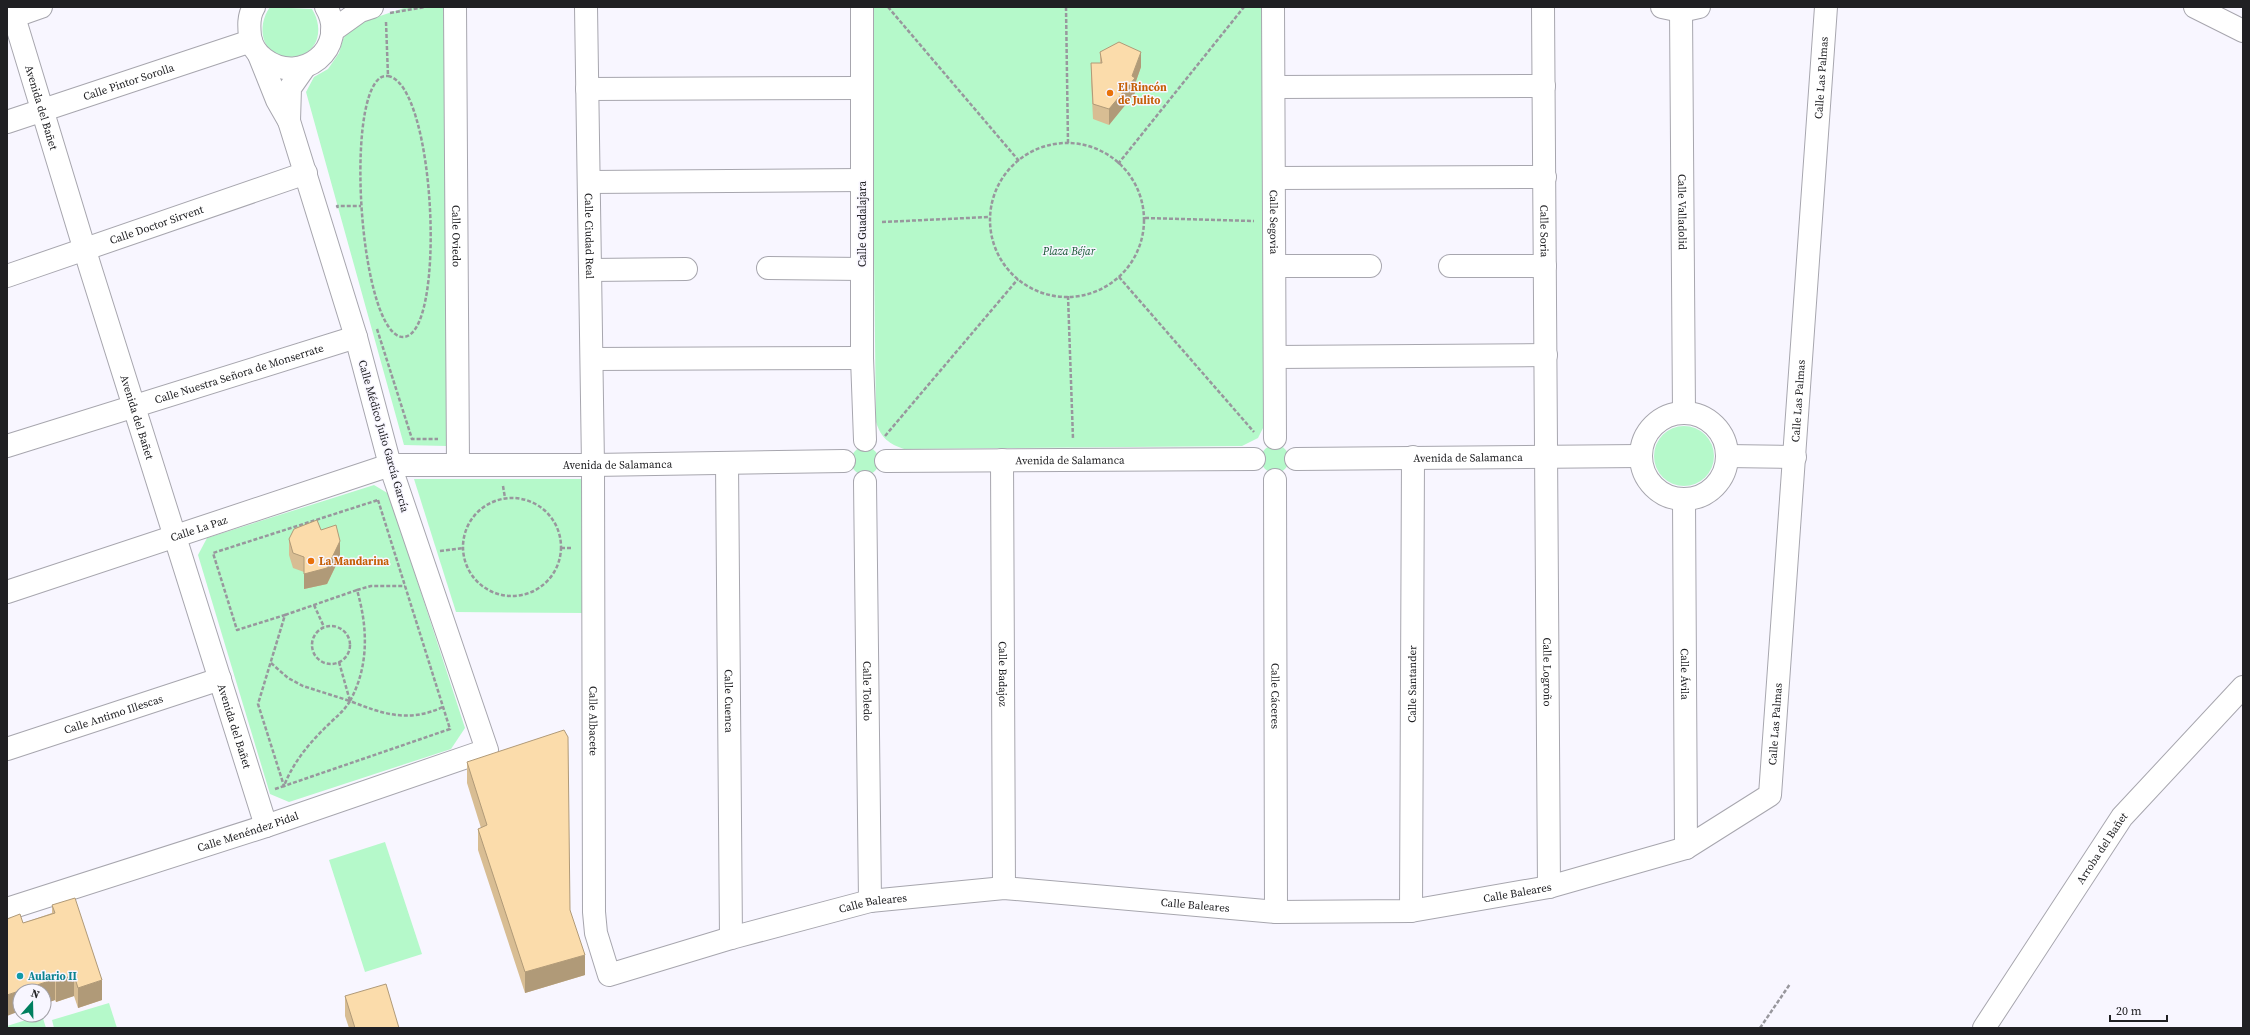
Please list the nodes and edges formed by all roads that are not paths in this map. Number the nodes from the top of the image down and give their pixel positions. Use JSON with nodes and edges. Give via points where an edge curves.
{"nodes":[{"id":1,"x":41,"y":7,"type":"edge"},
{"id":2,"x":326,"y":7,"type":"edge"},
{"id":3,"x":372,"y":7,"type":"edge"},
{"id":4,"x":455,"y":7,"type":"edge"},
{"id":5,"x":586,"y":7,"type":"edge"},
{"id":6,"x":862,"y":7,"type":"edge"},
{"id":7,"x":1273,"y":7,"type":"edge"},
{"id":8,"x":1543,"y":7,"type":"edge"},
{"id":9,"x":1826,"y":7,"type":"edge"},
{"id":10,"x":2194,"y":7,"type":"edge"},
{"id":11,"x":1681,"y":8,"type":"edge"},
{"id":12,"x":10,"y":14,"type":"edge"},
{"id":13,"x":252,"y":27,"type":"edge"},
{"id":14,"x":332,"y":31,"type":"junction"},
{"id":15,"x":2243,"y":31,"type":"edge"},
{"id":16,"x":304,"y":68,"type":"junction"},
{"id":17,"x":1544,"y":86,"type":"junction"},
{"id":18,"x":1275,"y":87,"type":"junction"},
{"id":19,"x":861,"y":88,"type":"junction"},
{"id":20,"x":587,"y":89,"type":"junction"},
{"id":21,"x":42,"y":110,"type":"junction"},
{"id":22,"x":289,"y":121,"type":"junction"},
{"id":23,"x":7,"y":122,"type":"edge"},
{"id":24,"x":306,"y":173,"type":"junction"},
{"id":25,"x":1545,"y":177,"type":"junction"},
{"id":26,"x":1275,"y":178,"type":"junction"},
{"id":27,"x":862,"y":180,"type":"junction"},
{"id":28,"x":589,"y":182,"type":"junction"},
{"id":29,"x":85,"y":249,"type":"junction"},
{"id":30,"x":1275,"y":266,"type":"junction"},
{"id":31,"x":1370,"y":266,"type":"dead end"},
{"id":32,"x":1450,"y":266,"type":"dead end"},
{"id":33,"x":1545,"y":266,"type":"junction"},
{"id":34,"x":768,"y":268,"type":"dead end"},
{"id":35,"x":686,"y":269,"type":"dead end"},
{"id":36,"x":862,"y":269,"type":"junction"},
{"id":37,"x":590,"y":270,"type":"junction"},
{"id":38,"x":7,"y":276,"type":"edge"},
{"id":39,"x":356,"y":337,"type":"junction"},
{"id":40,"x":1546,"y":355,"type":"junction"},
{"id":41,"x":1275,"y":356,"type":"junction"},
{"id":42,"x":592,"y":358,"type":"junction"},
{"id":43,"x":862,"y":358,"type":"junction"},
{"id":44,"x":134,"y":406,"type":"junction"},
{"id":45,"x":1684,"y":412,"type":"junction"},
{"id":46,"x":7,"y":446,"type":"edge"},
{"id":47,"x":1264,"y":446,"type":"junction"},
{"id":48,"x":876,"y":448,"type":"junction"},
{"id":49,"x":1547,"y":456,"type":"junction"},
{"id":50,"x":1640,"y":456,"type":"junction"},
{"id":51,"x":1727,"y":456,"type":"junction"},
{"id":52,"x":1413,"y":457,"type":"junction"},
{"id":53,"x":1795,"y":457,"type":"junction"},
{"id":54,"x":1296,"y":459,"type":"junction"},
{"id":55,"x":1002,"y":460,"type":"junction"},
{"id":56,"x":844,"y":461,"type":"junction"},
{"id":57,"x":727,"y":463,"type":"junction"},
{"id":58,"x":458,"y":464,"type":"junction"},
{"id":59,"x":390,"y":465,"type":"junction"},
{"id":60,"x":593,"y":465,"type":"junction"},
{"id":61,"x":1275,"y":480,"type":"junction"},
{"id":62,"x":865,"y":482,"type":"junction"},
{"id":63,"x":1684,"y":500,"type":"junction"},
{"id":64,"x":175,"y":536,"type":"junction"},
{"id":65,"x":7,"y":592,"type":"edge"},
{"id":66,"x":220,"y":679,"type":"junction"},
{"id":67,"x":2243,"y":687,"type":"edge"},
{"id":68,"x":7,"y":749,"type":"edge"},
{"id":69,"x":486,"y":750,"type":"joint"},
{"id":70,"x":1770,"y":796,"type":"joint"},
{"id":71,"x":266,"y":826,"type":"junction"},
{"id":72,"x":1686,"y":848,"type":"junction"},
{"id":73,"x":1549,"y":887,"type":"junction"},
{"id":74,"x":1004,"y":888,"type":"junction"},
{"id":75,"x":870,"y":901,"type":"junction"},
{"id":76,"x":8,"y":904,"type":"edge"},
{"id":77,"x":1411,"y":911,"type":"junction"},
{"id":78,"x":1276,"y":912,"type":"junction"},
{"id":79,"x":731,"y":938,"type":"junction"},
{"id":80,"x":609,"y":975,"type":"joint"},
{"id":81,"x":1984,"y":1028,"type":"edge"}],
"edges":[{"from":1,"to":12,"type":"street"},
{"from":2,"to":14,"type":"street","via":[[330,14]]},
{"from":3,"to":14,"type":"street","via":[[360,11]]},
{"from":4,"to":58,"type":"street","name":"Calle Oviedo"},
{"from":5,"to":20,"type":"street","name":"Calle Ciudad Real"},
{"from":6,"to":19,"type":"street","name":"Calle Guadalajara"},
{"from":7,"to":18,"type":"street","name":"Calle Segovia"},
{"from":8,"to":17,"type":"street","name":"Calle Soria"},
{"from":9,"to":53,"type":"street","name":"Calle Las Palmas"},
{"from":10,"to":15,"type":"street"},
{"from":11,"to":45,"type":"street","name":"Calle Valladolid"},
{"from":12,"to":21,"type":"street","name":"Avenida del Bañet"},
{"from":13,"to":16,"type":"street","via":[[272,65],[288,70]]},
{"from":13,"to":21,"type":"street","name":"Calle Pintor Sorolla"},
{"from":13,"to":22,"type":"street","name":"Calle Médico Julio García García","via":[[277,100]]},
{"from":14,"to":16,"type":"street","via":[[328,46],[318,59]]},
{"from":16,"to":22,"type":"street","name":"Calle Médico Julio García García","via":[[290,88]]},
{"from":17,"to":18,"type":"street"},
{"from":17,"to":25,"type":"street","name":"Calle Soria"},
{"from":18,"to":26,"type":"street","name":"Calle Segovia"},
{"from":19,"to":20,"type":"street"},
{"from":19,"to":27,"type":"street","name":"Calle Guadalajara"},
{"from":20,"to":28,"type":"street","name":"Calle Ciudad Real"},
{"from":21,"to":23,"type":"street","name":"Calle Pintor Sorolla"},
{"from":21,"to":29,"type":"street","name":"Avenida del Bañet"},
{"from":22,"to":24,"type":"street","name":"Calle Médico Julio García García"},
{"from":24,"to":29,"type":"street","name":"Calle Doctor Sirvent"},
{"from":24,"to":39,"type":"street","name":"Calle Médico Julio García García"},
{"from":25,"to":26,"type":"street"},
{"from":25,"to":33,"type":"street","name":"Calle Soria"},
{"from":26,"to":30,"type":"street","name":"Calle Segovia"},
{"from":27,"to":28,"type":"street"},
{"from":27,"to":36,"type":"street","name":"Calle Guadalajara"},
{"from":28,"to":37,"type":"street","name":"Calle Ciudad Real"},
{"from":29,"to":38,"type":"street","name":"Calle Doctor Sirvent"},
{"from":29,"to":44,"type":"street","name":"Avenida del Bañet"},
{"from":30,"to":31,"type":"street"},
{"from":30,"to":41,"type":"street","name":"Calle Segovia"},
{"from":32,"to":33,"type":"street"},
{"from":33,"to":40,"type":"street","name":"Calle Soria"},
{"from":34,"to":36,"type":"street"},
{"from":35,"to":37,"type":"street"},
{"from":36,"to":43,"type":"street","name":"Calle Guadalajara"},
{"from":37,"to":42,"type":"street","name":"Calle Ciudad Real"},
{"from":39,"to":44,"type":"street","name":"Calle Nuestra Señora de Monserrate"},
{"from":39,"to":59,"type":"street","name":"Calle Médico Julio García García"},
{"from":40,"to":41,"type":"street"},
{"from":40,"to":49,"type":"street","name":"Calle Soria"},
{"from":41,"to":47,"type":"street","name":"Calle Segovia"},
{"from":42,"to":43,"type":"street"},
{"from":42,"to":60,"type":"street","name":"Calle Ciudad Real"},
{"from":43,"to":48,"type":"street","name":"Calle Guadalajara"},
{"from":44,"to":46,"type":"street","name":"Calle Nuestra Señora de Monserrate"},
{"from":44,"to":64,"type":"street","name":"Avenida del Bañet"},
{"from":45,"to":50,"type":"street","via":[[1667,416],[1653,425],[1643,439]]},
{"from":45,"to":51,"type":"street","via":[[1700,416],[1715,425],[1724,439]]},
{"from":47,"to":54,"type":"street","via":[[1283,440],[1290,444]]},
{"from":47,"to":55,"type":"street","name":"Avenida de Salamanca","via":[[1074,460]]},
{"from":47,"to":61,"type":"street","via":[[1260,474]]},
{"from":48,"to":55,"type":"street","name":"Avenida de Salamanca"},
{"from":48,"to":56,"type":"street","via":[[857,442],[850,446]]},
{"from":48,"to":62,"type":"street","via":[[880,476]]},
{"from":49,"to":50,"type":"street","name":"Avenida de Salamanca"},
{"from":49,"to":52,"type":"street","name":"Avenida de Salamanca"},
{"from":49,"to":73,"type":"street","name":"Calle Logroño"},
{"from":50,"to":63,"type":"street","via":[[1643,472],[1653,487],[1667,496]]},
{"from":51,"to":53,"type":"street"},
{"from":51,"to":63,"type":"street","via":[[1724,473],[1714,487],[1700,496]]},
{"from":52,"to":54,"type":"street","name":"Avenida de Salamanca"},
{"from":52,"to":77,"type":"street","name":"Calle Santander"},
{"from":53,"to":70,"type":"street","name":"Calle Las Palmas"},
{"from":54,"to":61,"type":"street","via":[[1289,474]]},
{"from":55,"to":74,"type":"street","name":"Calle Badajoz"},
{"from":56,"to":57,"type":"street","name":"Avenida de Salamanca"},
{"from":56,"to":62,"type":"street","via":[[850,476]]},
{"from":57,"to":60,"type":"street","name":"Avenida de Salamanca"},
{"from":57,"to":79,"type":"street","name":"Calle Cuenca"},
{"from":58,"to":59,"type":"street","name":"Avenida de Salamanca"},
{"from":58,"to":60,"type":"street","name":"Avenida de Salamanca"},
{"from":59,"to":64,"type":"street","name":"Calle La Paz"},
{"from":59,"to":69,"type":"street","name":"Calle Médico Julio García García"},
{"from":60,"to":80,"type":"street","name":"Calle Albacete","via":[[594,912],[596,933]]},
{"from":61,"to":78,"type":"street","name":"Calle Cáceres"},
{"from":62,"to":75,"type":"street","name":"Calle Toledo"},
{"from":63,"to":72,"type":"street","name":"Calle Ávila"},
{"from":64,"to":65,"type":"street","name":"Calle La Paz"},
{"from":64,"to":66,"type":"street","name":"Avenida del Bañet"},
{"from":66,"to":68,"type":"street","name":"Calle Antimo Illescas"},
{"from":66,"to":71,"type":"street","name":"Avenida del Bañet"},
{"from":67,"to":81,"type":"street","name":"Arroba del Bañet","via":[[2122,817]]},
{"from":69,"to":71,"type":"street","name":"Calle Menéndez Pidal"},
{"from":70,"to":72,"type":"street","name":"Calle Baleares"},
{"from":71,"to":76,"type":"street","name":"Calle Menéndez Pidal"},
{"from":72,"to":73,"type":"street","name":"Calle Baleares"},
{"from":73,"to":77,"type":"street","name":"Calle Baleares"},
{"from":74,"to":75,"type":"street","name":"Calle Baleares"},
{"from":74,"to":78,"type":"street","name":"Calle Baleares"},
{"from":75,"to":79,"type":"street","name":"Calle Baleares"},
{"from":77,"to":78,"type":"street","name":"Calle Baleares"},
{"from":79,"to":80,"type":"street","name":"Calle Baleares"}]}
